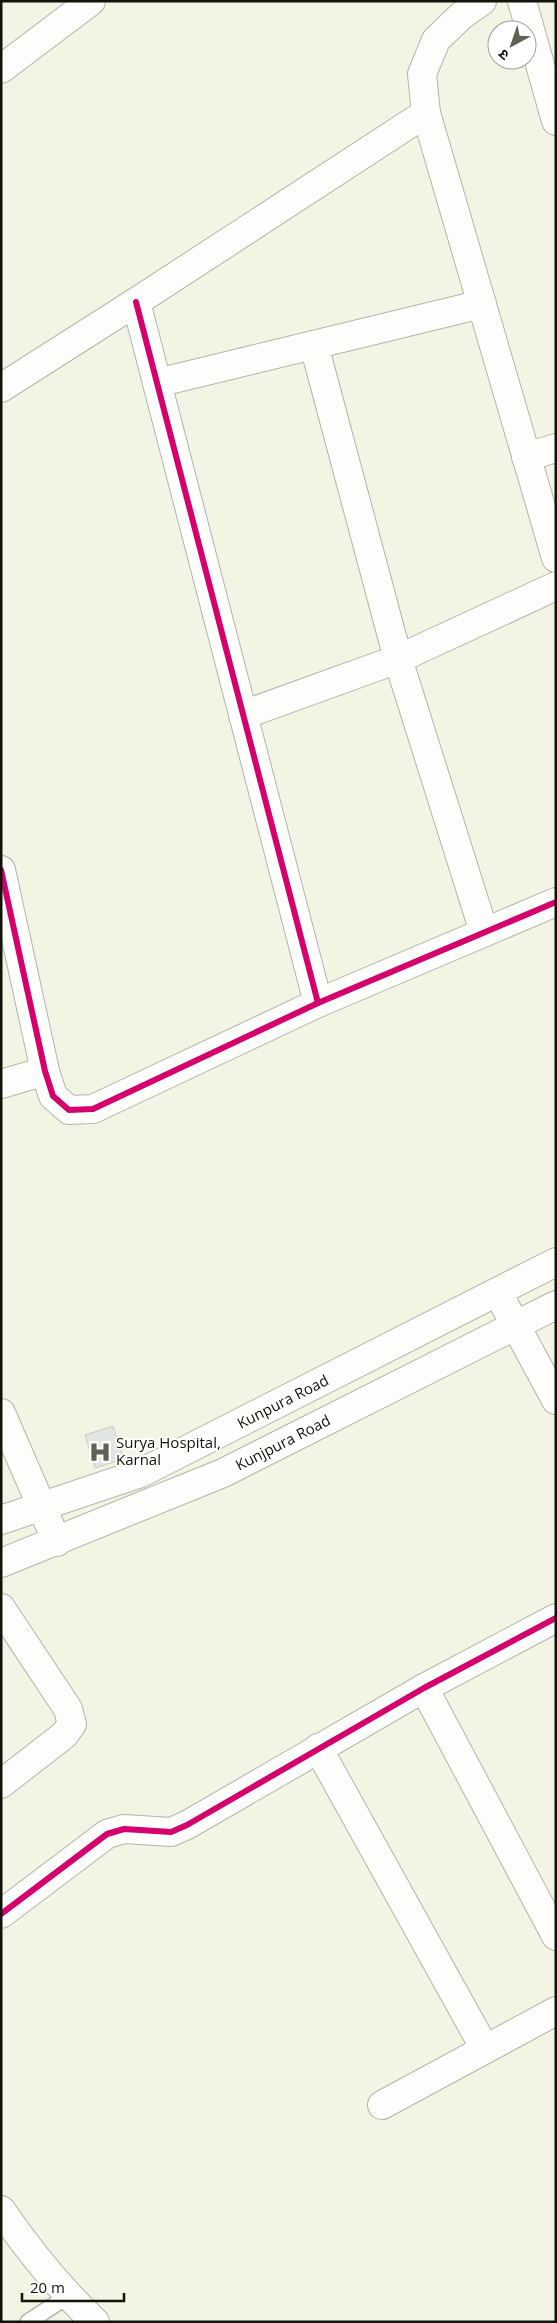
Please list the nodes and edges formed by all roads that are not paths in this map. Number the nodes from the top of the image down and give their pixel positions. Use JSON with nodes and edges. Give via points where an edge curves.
{"nodes":[{"id":1,"x":91,"y":1,"type":"edge"},
{"id":2,"x":482,"y":1,"type":"edge"},
{"id":3,"x":522,"y":1,"type":"edge"},
{"id":4,"x":1,"y":69,"type":"edge"},
{"id":5,"x":426,"y":113,"type":"junction"},
{"id":6,"x":556,"y":121,"type":"edge"},
{"id":7,"x":136,"y":302,"type":"junction"},
{"id":8,"x":482,"y":304,"type":"junction"},
{"id":9,"x":314,"y":346,"type":"junction"},
{"id":10,"x":157,"y":383,"type":"junction"},
{"id":11,"x":1,"y":388,"type":"edge"},
{"id":12,"x":556,"y":448,"type":"edge"},
{"id":13,"x":526,"y":457,"type":"junction"},
{"id":14,"x":556,"y":558,"type":"edge"},
{"id":15,"x":556,"y":586,"type":"edge"},
{"id":16,"x":398,"y":659,"type":"junction"},
{"id":17,"x":243,"y":716,"type":"junction"},
{"id":18,"x":1,"y":870,"type":"edge"},
{"id":19,"x":556,"y":902,"type":"edge"},
{"id":20,"x":484,"y":932,"type":"junction"},
{"id":21,"x":318,"y":1003,"type":"junction"},
{"id":22,"x":45,"y":1071,"type":"junction"},
{"id":23,"x":1,"y":1084,"type":"edge"},
{"id":24,"x":556,"y":1262,"type":"edge"},
{"id":25,"x":498,"y":1293,"type":"junction"},
{"id":26,"x":556,"y":1305,"type":"edge"},
{"id":27,"x":515,"y":1326,"type":"junction"},
{"id":28,"x":556,"y":1400,"type":"edge"},
{"id":29,"x":1,"y":1413,"type":"edge"},
{"id":30,"x":42,"y":1507,"type":"junction"},
{"id":31,"x":1,"y":1520,"type":"edge"},
{"id":32,"x":56,"y":1542,"type":"junction"},
{"id":33,"x":1,"y":1563,"type":"edge"},
{"id":34,"x":1,"y":1608,"type":"edge"},
{"id":35,"x":556,"y":1618,"type":"edge"},
{"id":36,"x":424,"y":1688,"type":"junction"},
{"id":37,"x":318,"y":1748,"type":"junction"},
{"id":38,"x":1,"y":1784,"type":"edge"},
{"id":39,"x":1,"y":1914,"type":"edge"},
{"id":40,"x":556,"y":1936,"type":"edge"},
{"id":41,"x":556,"y":2011,"type":"edge"},
{"id":42,"x":485,"y":2049,"type":"junction"},
{"id":43,"x":382,"y":2105,"type":"dead end"},
{"id":44,"x":1,"y":2210,"type":"edge"},
{"id":45,"x":68,"y":2296,"type":"junction"},
{"id":46,"x":28,"y":2322,"type":"edge"},
{"id":47,"x":95,"y":2322,"type":"edge"}],
"edges":[{"from":1,"to":4,"type":"street"},
{"from":2,"to":5,"type":"street","via":[[436,40],[422,74]]},
{"from":3,"to":6,"type":"street"},
{"from":5,"to":7,"type":"street"},
{"from":5,"to":8,"type":"street"},
{"from":7,"to":10,"type":"street"},
{"from":7,"to":11,"type":"street"},
{"from":8,"to":9,"type":"street"},
{"from":8,"to":13,"type":"street"},
{"from":9,"to":10,"type":"street"},
{"from":9,"to":16,"type":"street"},
{"from":10,"to":17,"type":"street"},
{"from":12,"to":13,"type":"street"},
{"from":13,"to":14,"type":"street"},
{"from":15,"to":16,"type":"street"},
{"from":16,"to":17,"type":"street"},
{"from":16,"to":20,"type":"street"},
{"from":17,"to":21,"type":"street"},
{"from":18,"to":22,"type":"street"},
{"from":19,"to":20,"type":"street"},
{"from":20,"to":21,"type":"street"},
{"from":21,"to":22,"type":"street","via":[[93,1109],[70,1110],[53,1096]]},
{"from":22,"to":23,"type":"street"},
{"from":24,"to":25,"type":"street","name":"Kunpura Road"},
{"from":25,"to":27,"type":"street"},
{"from":25,"to":30,"type":"street","name":"Kunpura Road","via":[[141,1473]]},
{"from":26,"to":27,"type":"street","name":"Kunjpura Road"},
{"from":27,"to":28,"type":"street"},
{"from":27,"to":32,"type":"street","name":"Kunjpura Road","via":[[223,1473]]},
{"from":29,"to":30,"type":"street"},
{"from":30,"to":31,"type":"street","name":"Kunpura Road"},
{"from":30,"to":32,"type":"street"},
{"from":32,"to":33,"type":"street","name":"Kunjpura Road"},
{"from":34,"to":38,"type":"street","via":[[68,1709],[72,1724],[64,1735]]},
{"from":35,"to":36,"type":"street"},
{"from":36,"to":37,"type":"street"},
{"from":36,"to":40,"type":"street"},
{"from":37,"to":39,"type":"street","via":[[171,1832],[124,1829],[107,1834]]},
{"from":37,"to":42,"type":"street"},
{"from":41,"to":42,"type":"street"},
{"from":42,"to":43,"type":"street"},
{"from":44,"to":45,"type":"street","via":[[28,2249]]},
{"from":45,"to":46,"type":"lane"},
{"from":45,"to":47,"type":"street"}]}
